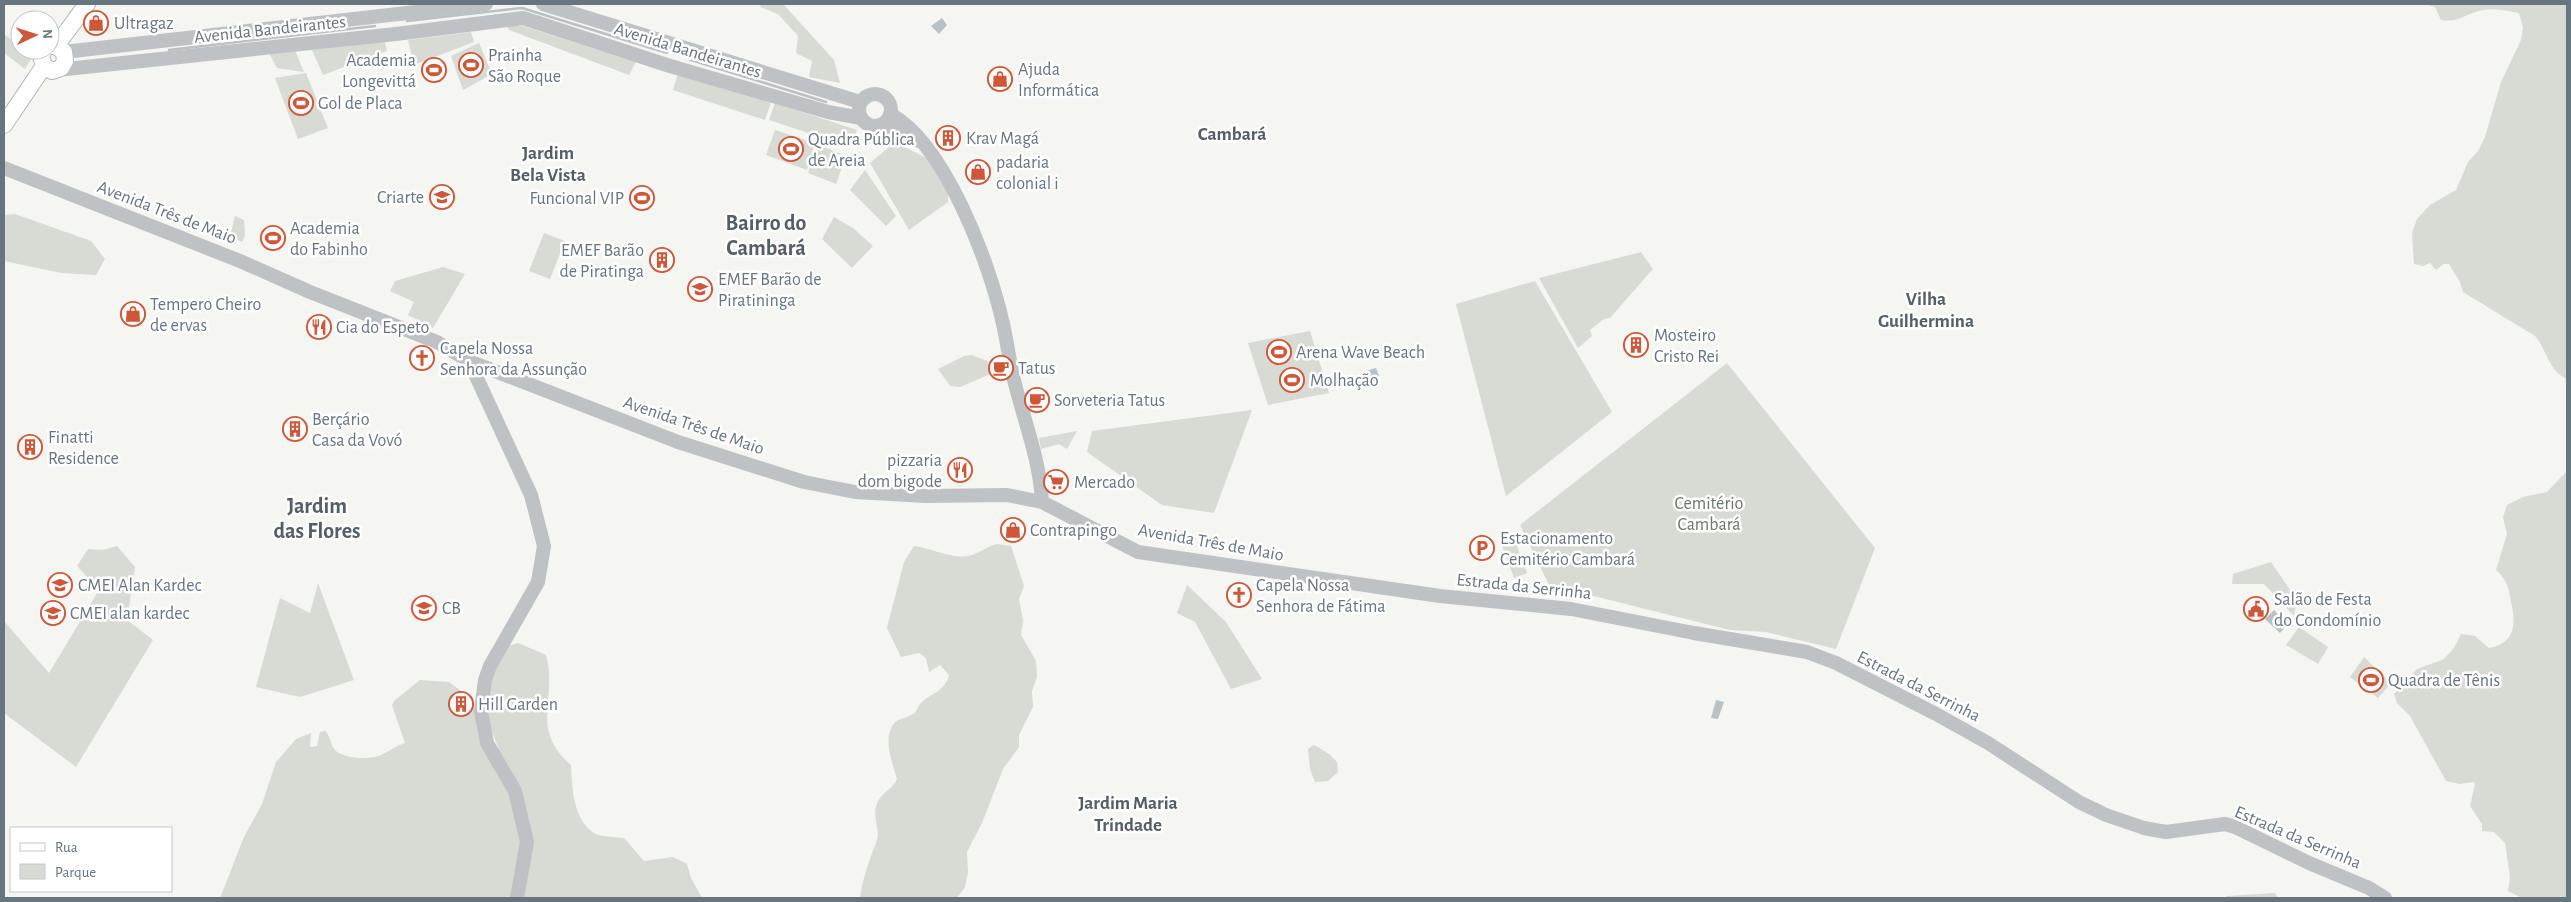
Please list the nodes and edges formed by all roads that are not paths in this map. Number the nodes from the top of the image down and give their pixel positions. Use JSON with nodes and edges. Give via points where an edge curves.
{"nodes":[{"id":1,"x":87,"y":4,"type":"edge"},
{"id":2,"x":486,"y":4,"type":"edge"},
{"id":3,"x":543,"y":4,"type":"edge"},
{"id":4,"x":60,"y":40,"type":"edge"},
{"id":5,"x":140,"y":43,"type":"junction"},
{"id":6,"x":60,"y":49,"type":"edge"},
{"id":7,"x":60,"y":59,"type":"edge"},
{"id":8,"x":44,"y":60,"type":"edge"},
{"id":9,"x":142,"y":61,"type":"junction"},
{"id":10,"x":50,"y":68,"type":"junction"},
{"id":11,"x":860,"y":102,"type":"junction"},
{"id":12,"x":890,"y":114,"type":"junction"},
{"id":13,"x":861,"y":118,"type":"junction"},
{"id":14,"x":4,"y":125,"type":"edge"},
{"id":15,"x":879,"y":125,"type":"junction"},
{"id":16,"x":919,"y":141,"type":"junction"},
{"id":17,"x":4,"y":168,"type":"edge"},
{"id":18,"x":469,"y":361,"type":"junction"},
{"id":19,"x":502,"y":374,"type":"junction"},
{"id":20,"x":478,"y":382,"type":"junction"},
{"id":21,"x":1042,"y":502,"type":"junction"},
{"id":22,"x":1403,"y":590,"type":"joint"},
{"id":23,"x":517,"y":898,"type":"edge"},
{"id":24,"x":2384,"y":898,"type":"edge"}],
"edges":[{"from":1,"to":4,"type":"main road"},
{"from":2,"to":5,"type":"street","name":"Avenida Bandeirantes"},
{"from":3,"to":11,"type":"street","name":"Avenida Bandeirantes"},
{"from":5,"to":6,"type":"street","name":"Avenida Bandeirantes"},
{"from":5,"to":9,"type":"street"},
{"from":7,"to":10,"type":"main road","via":[[64,65]]},
{"from":8,"to":10,"type":"main road"},
{"from":9,"to":10,"type":"street","name":"Avenida Bandeirantes"},
{"from":9,"to":13,"type":"street","name":"Avenida Bandeirantes","via":[[522,18],[680,69],[828,112]]},
{"from":10,"to":14,"type":"main road"},
{"from":11,"to":12,"type":"street","via":[[871,94],[882,96],[889,103]]},
{"from":11,"to":13,"type":"street"},
{"from":12,"to":15,"type":"street"},
{"from":12,"to":16,"type":"street","via":[[903,121]]},
{"from":13,"to":15,"type":"street","via":[[872,126]]},
{"from":15,"to":16,"type":"street"},
{"from":16,"to":21,"type":"street","via":[[936,161],[957,196],[991,277],[1038,469]]},
{"from":17,"to":18,"type":"street","name":"Avenida Três de Maio","via":[[240,260],[310,292],[437,342]]},
{"from":18,"to":19,"type":"street","name":"Avenida Três de Maio"},
{"from":18,"to":20,"type":"street"},
{"from":19,"to":20,"type":"street","via":[[480,372]]},
{"from":19,"to":21,"type":"street","name":"Avenida Três de Maio","via":[[678,442],[804,482],[855,492],[926,496],[1007,495]]},
{"from":20,"to":23,"type":"street","via":[[531,495],[544,546],[538,582],[485,680],[482,711],[488,743],[515,791],[527,842]]},
{"from":21,"to":22,"type":"street","name":"Avenida Três de Maio","via":[[1138,552]]},
{"from":22,"to":24,"type":"street","name":"Estrada da Serrinha","via":[[1571,609],[1807,652],[1936,714],[2106,816],[2166,832],[2225,824],[2370,888]]}]}
